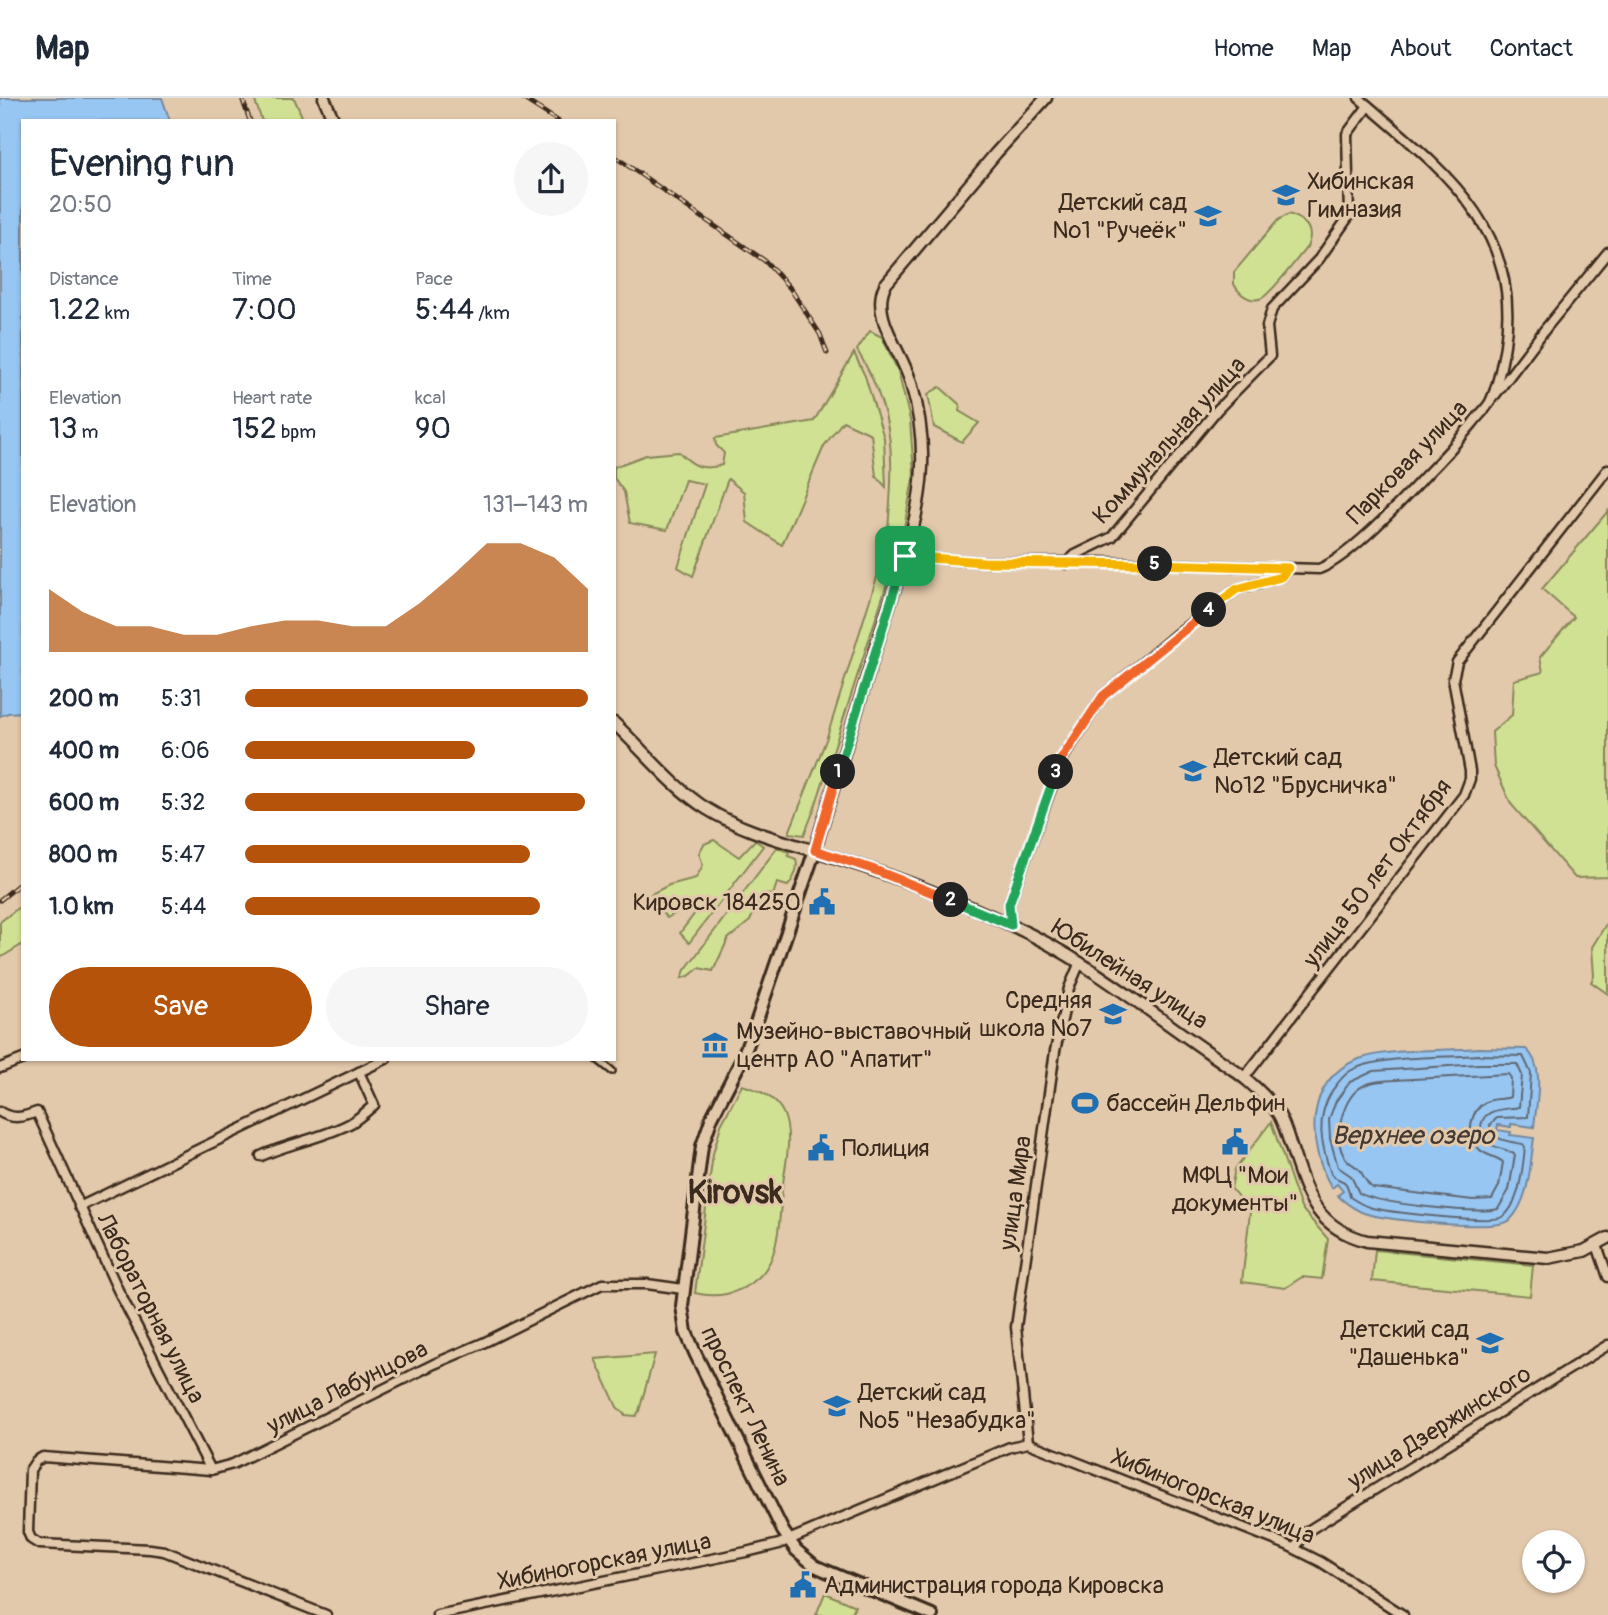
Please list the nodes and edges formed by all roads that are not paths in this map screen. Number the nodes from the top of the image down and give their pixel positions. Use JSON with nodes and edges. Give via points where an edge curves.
{"nodes":[{"id":1,"x":324,"y":98,"type":"edge"},
{"id":2,"x":1046,"y":98,"type":"edge"},
{"id":3,"x":1359,"y":98,"type":"edge"},
{"id":4,"x":1368,"y":106,"type":"junction"},
{"id":5,"x":333,"y":119,"type":"edge"},
{"id":6,"x":1608,"y":252,"type":"edge"},
{"id":7,"x":1489,"y":403,"type":"junction"},
{"id":8,"x":1608,"y":469,"type":"edge"},
{"id":9,"x":905,"y":556,"type":"junction"},
{"id":10,"x":1066,"y":564,"type":"junction"},
{"id":11,"x":1288,"y":568,"type":"junction"},
{"id":12,"x":616,"y":725,"type":"edge"},
{"id":13,"x":815,"y":850,"type":"junction"},
{"id":14,"x":1011,"y":925,"type":"junction"},
{"id":15,"x":1080,"y":962,"type":"junction"},
{"id":16,"x":21,"y":1060,"type":"edge"},
{"id":17,"x":382,"y":1061,"type":"edge"},
{"id":18,"x":600,"y":1061,"type":"edge"},
{"id":19,"x":0,"y":1068,"type":"edge"},
{"id":20,"x":612,"y":1071,"type":"dead end"},
{"id":21,"x":359,"y":1072,"type":"junction"},
{"id":22,"x":1244,"y":1078,"type":"junction"},
{"id":23,"x":0,"y":1112,"type":"edge"},
{"id":24,"x":261,"y":1156,"type":"dead end"},
{"id":25,"x":79,"y":1206,"type":"junction"},
{"id":26,"x":1608,"y":1238,"type":"edge"},
{"id":27,"x":1597,"y":1245,"type":"junction"},
{"id":28,"x":1608,"y":1277,"type":"edge"},
{"id":29,"x":683,"y":1293,"type":"junction"},
{"id":30,"x":1608,"y":1345,"type":"edge"},
{"id":31,"x":1028,"y":1443,"type":"junction"},
{"id":32,"x":211,"y":1470,"type":"junction"},
{"id":33,"x":788,"y":1540,"type":"junction"},
{"id":34,"x":1295,"y":1548,"type":"junction"},
{"id":35,"x":326,"y":1615,"type":"edge"},
{"id":36,"x":437,"y":1615,"type":"edge"},
{"id":37,"x":932,"y":1615,"type":"edge"},
{"id":38,"x":1403,"y":1615,"type":"edge"}],
"edges":[{"from":1,"to":5,"type":"street"},
{"from":2,"to":9,"type":"street","via":[[880,295],[880,313],[917,402],[922,454],[920,494]]},
{"from":3,"to":4,"type":"street","name":"Парковая улица"},
{"from":4,"to":7,"type":"street","name":"Парковая улица","via":[[1458,187],[1495,248],[1504,282],[1507,327],[1502,365]]},
{"from":4,"to":10,"type":"street","name":"Коммунальная улица","via":[[1347,134],[1349,216],[1319,259],[1272,309],[1267,326],[1270,356],[1209,419],[1112,537]]},
{"from":6,"to":7,"type":"street"},
{"from":7,"to":11,"type":"street","name":"Парковая улица","via":[[1421,481],[1341,556],[1319,569]]},
{"from":8,"to":22,"type":"street","name":"улица 50 лет Октября","via":[[1457,662],[1453,679],[1471,771],[1464,795]]},
{"from":9,"to":10,"type":"street","name":"Парковая улица"},
{"from":9,"to":13,"type":"street"},
{"from":10,"to":11,"type":"street","name":"Парковая улица"},
{"from":11,"to":14,"type":"street","via":[[1281,577],[1237,589],[1103,696],[1060,761],[1009,904]]},
{"from":12,"to":13,"type":"street","name":"Юбилейная улица","via":[[707,809],[740,826]]},
{"from":13,"to":14,"type":"street","name":"Юбилейная улица"},
{"from":13,"to":29,"type":"main road","name":"проспект Ленина","via":[[756,1023],[702,1146]]},
{"from":14,"to":15,"type":"street","name":"Юбилейная улица"},
{"from":15,"to":22,"type":"street","name":"Юбилейная улица"},
{"from":15,"to":31,"type":"street","name":"улица Мира","via":[[1069,988],[1055,1051],[1016,1327]]},
{"from":16,"to":19,"type":"street"},
{"from":17,"to":21,"type":"street","name":"Лабораторная улица"},
{"from":18,"to":20,"type":"street"},
{"from":21,"to":24,"type":"street","via":[[374,1105],[353,1122]]},
{"from":21,"to":25,"type":"street","name":"Лабораторная улица"},
{"from":22,"to":27,"type":"street","name":"Юбилейная улица","via":[[1282,1121],[1313,1207],[1332,1226],[1357,1239],[1527,1257],[1554,1257]]},
{"from":23,"to":25,"type":"street","name":"Лабораторная улица","via":[[23,1118],[37,1112]]},
{"from":25,"to":32,"type":"street","name":"Лабораторная улица"},
{"from":26,"to":27,"type":"street","name":"Юбилейная улица"},
{"from":27,"to":28,"type":"street"},
{"from":29,"to":32,"type":"street","name":"улица Лабунцова","via":[[611,1282],[589,1289],[305,1430]]},
{"from":29,"to":33,"type":"main road","name":"проспект Ленина","via":[[683,1320],[695,1355]]},
{"from":30,"to":34,"type":"street","name":"улица Дзержинского","via":[[1306,1532]]},
{"from":31,"to":33,"type":"street","name":"Хибиногорская улица"},
{"from":31,"to":34,"type":"street","name":"Хибиногорская улица"},
{"from":32,"to":35,"type":"street","name":"улица Лабунцова","via":[[43,1457],[30,1469],[28,1532],[39,1544],[164,1551]]},
{"from":33,"to":36,"type":"street","name":"Хибиногорская улица"},
{"from":33,"to":37,"type":"main road","name":"проспект Ленина","via":[[815,1566]]},
{"from":34,"to":38,"type":"street","name":"Хибиногорская улица"}]}
